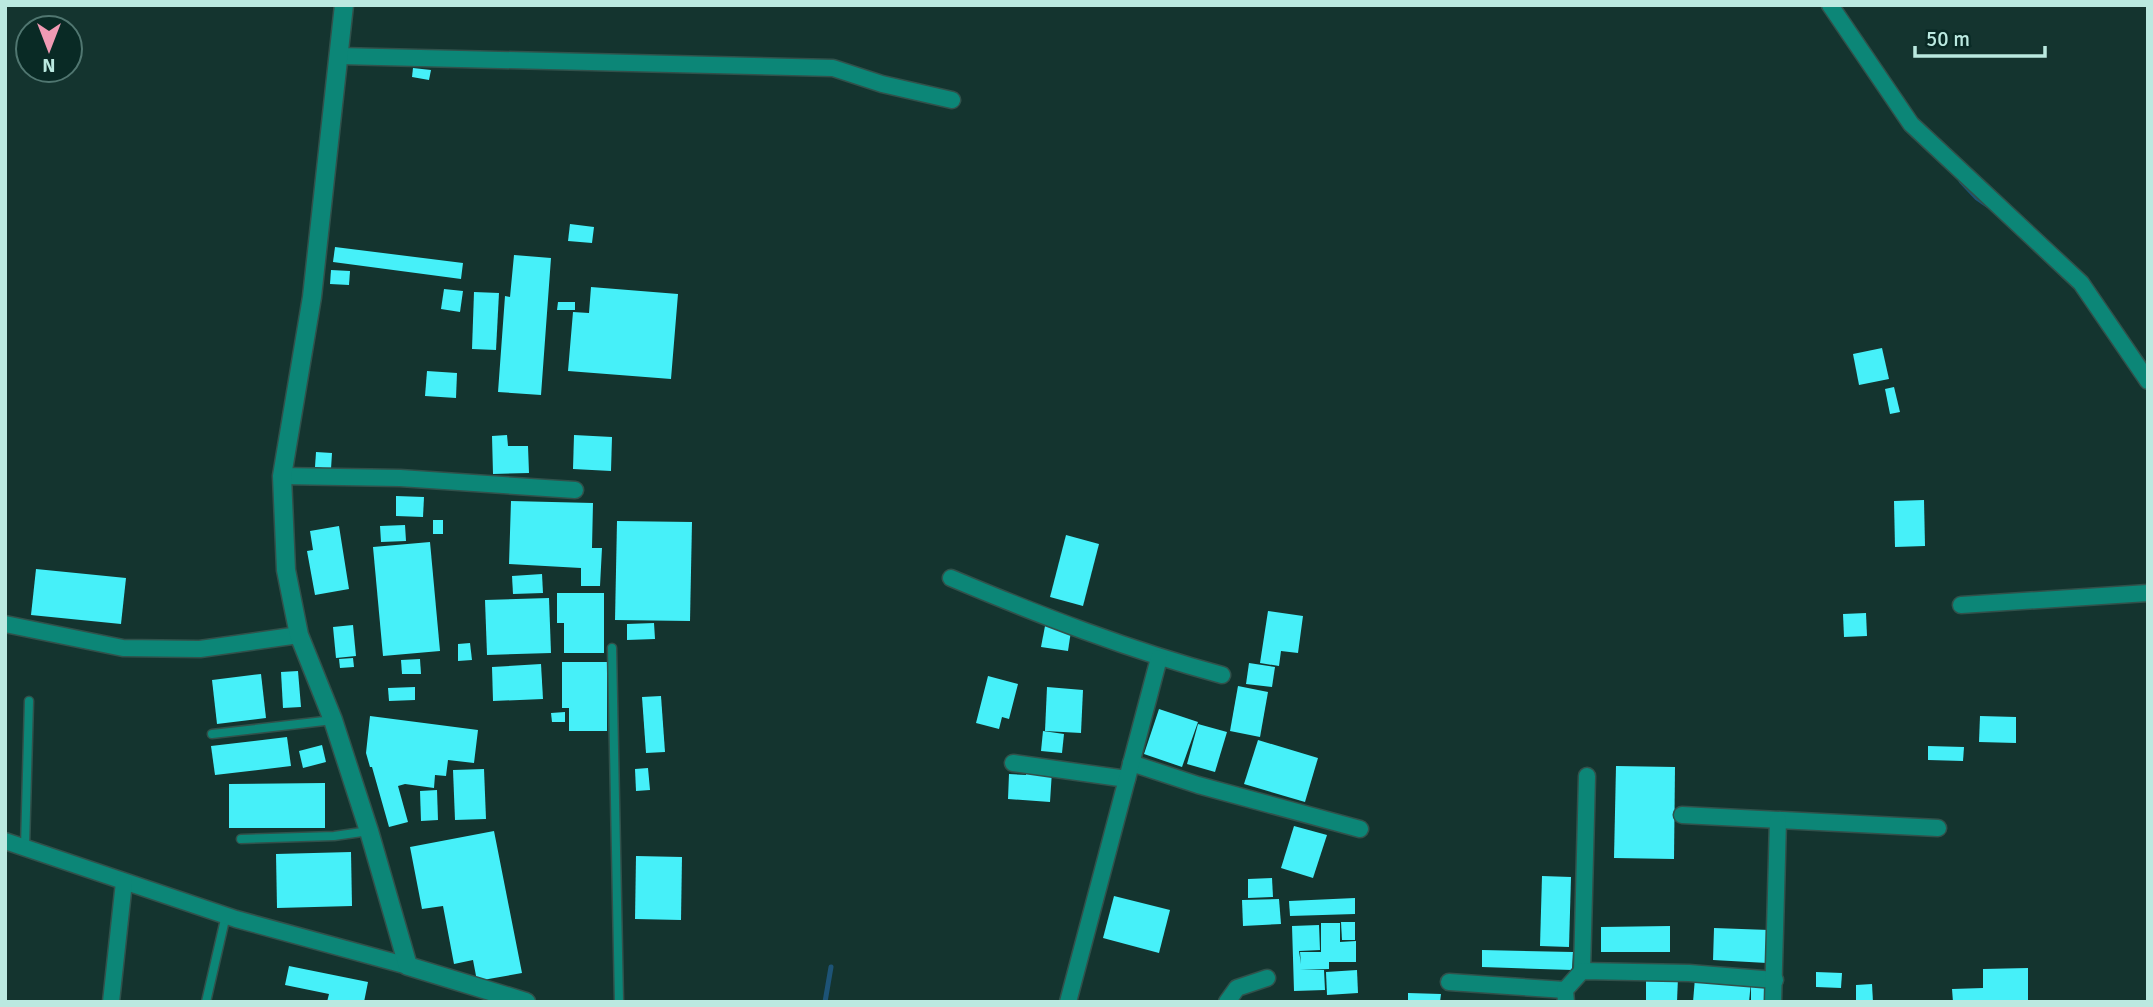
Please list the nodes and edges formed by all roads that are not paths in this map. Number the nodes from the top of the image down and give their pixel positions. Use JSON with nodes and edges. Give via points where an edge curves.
{"nodes":[{"id":1,"x":344,"y":5,"type":"edge"},
{"id":2,"x":1830,"y":5,"type":"edge"},
{"id":3,"x":340,"y":56,"type":"junction"},
{"id":4,"x":952,"y":100,"type":"dead end"},
{"id":5,"x":2148,"y":381,"type":"edge"},
{"id":6,"x":282,"y":476,"type":"junction"},
{"id":7,"x":575,"y":490,"type":"dead end"},
{"id":8,"x":951,"y":578,"type":"dead end"},
{"id":9,"x":2148,"y":593,"type":"edge"},
{"id":10,"x":1961,"y":605,"type":"dead end"},
{"id":11,"x":5,"y":624,"type":"edge"},
{"id":12,"x":299,"y":635,"type":"junction"},
{"id":13,"x":612,"y":648,"type":"dead end"},
{"id":14,"x":1159,"y":658,"type":"junction"},
{"id":15,"x":1222,"y":675,"type":"dead end"},
{"id":16,"x":29,"y":701,"type":"dead end"},
{"id":17,"x":333,"y":720,"type":"junction"},
{"id":18,"x":212,"y":734,"type":"dead end"},
{"id":19,"x":1013,"y":763,"type":"dead end"},
{"id":20,"x":1128,"y":772,"type":"junction"},
{"id":21,"x":1587,"y":776,"type":"dead end"},
{"id":22,"x":1682,"y":815,"type":"dead end"},
{"id":23,"x":1778,"y":820,"type":"junction"},
{"id":24,"x":1938,"y":828,"type":"dead end"},
{"id":25,"x":1360,"y":829,"type":"dead end"},
{"id":26,"x":369,"y":831,"type":"junction"},
{"id":27,"x":242,"y":839,"type":"dead end"},
{"id":28,"x":5,"y":841,"type":"edge"},
{"id":29,"x":24,"y":848,"type":"junction"},
{"id":30,"x":124,"y":882,"type":"junction"},
{"id":31,"x":226,"y":915,"type":"junction"},
{"id":32,"x":408,"y":967,"type":"junction"},
{"id":33,"x":1582,"y":971,"type":"junction"},
{"id":34,"x":1267,"y":978,"type":"dead end"},
{"id":35,"x":1775,"y":980,"type":"junction"},
{"id":36,"x":1449,"y":982,"type":"dead end"},
{"id":37,"x":1566,"y":996,"type":"edge"},
{"id":38,"x":494,"y":997,"type":"edge"},
{"id":39,"x":111,"y":1002,"type":"edge"},
{"id":40,"x":206,"y":1002,"type":"edge"},
{"id":41,"x":526,"y":1002,"type":"edge"},
{"id":42,"x":619,"y":1002,"type":"edge"},
{"id":43,"x":1068,"y":1002,"type":"edge"},
{"id":44,"x":1227,"y":1002,"type":"edge"},
{"id":45,"x":1773,"y":1002,"type":"edge"}],
"edges":[{"from":1,"to":3,"type":"street"},
{"from":2,"to":5,"type":"street","via":[[1911,124],[2078,279]]},
{"from":3,"to":4,"type":"street","via":[[833,68]]},
{"from":3,"to":6,"type":"street","via":[[313,297]]},
{"from":6,"to":7,"type":"street","via":[[400,478]]},
{"from":6,"to":12,"type":"street","via":[[286,570]]},
{"from":8,"to":14,"type":"street"},
{"from":9,"to":10,"type":"street"},
{"from":11,"to":12,"type":"street","via":[[123,648],[200,649]]},
{"from":12,"to":17,"type":"street"},
{"from":13,"to":42,"type":"lane"},
{"from":14,"to":15,"type":"street"},
{"from":14,"to":20,"type":"street"},
{"from":16,"to":29,"type":"lane"},
{"from":17,"to":18,"type":"lane"},
{"from":17,"to":26,"type":"street"},
{"from":19,"to":20,"type":"street"},
{"from":20,"to":25,"type":"street","via":[[1198,785]]},
{"from":20,"to":43,"type":"street"},
{"from":21,"to":33,"type":"street"},
{"from":22,"to":23,"type":"street"},
{"from":23,"to":24,"type":"street"},
{"from":23,"to":35,"type":"street"},
{"from":26,"to":27,"type":"lane"},
{"from":26,"to":32,"type":"street"},
{"from":28,"to":29,"type":"street"},
{"from":29,"to":30,"type":"street"},
{"from":30,"to":31,"type":"street"},
{"from":30,"to":39,"type":"street"},
{"from":31,"to":32,"type":"street"},
{"from":31,"to":40,"type":"lane"},
{"from":32,"to":38,"type":"street"},
{"from":33,"to":35,"type":"street"},
{"from":33,"to":37,"type":"street"},
{"from":34,"to":44,"type":"street","via":[[1237,988]]},
{"from":35,"to":45,"type":"street"},
{"from":36,"to":37,"type":"street"},
{"from":38,"to":41,"type":"street"}]}
